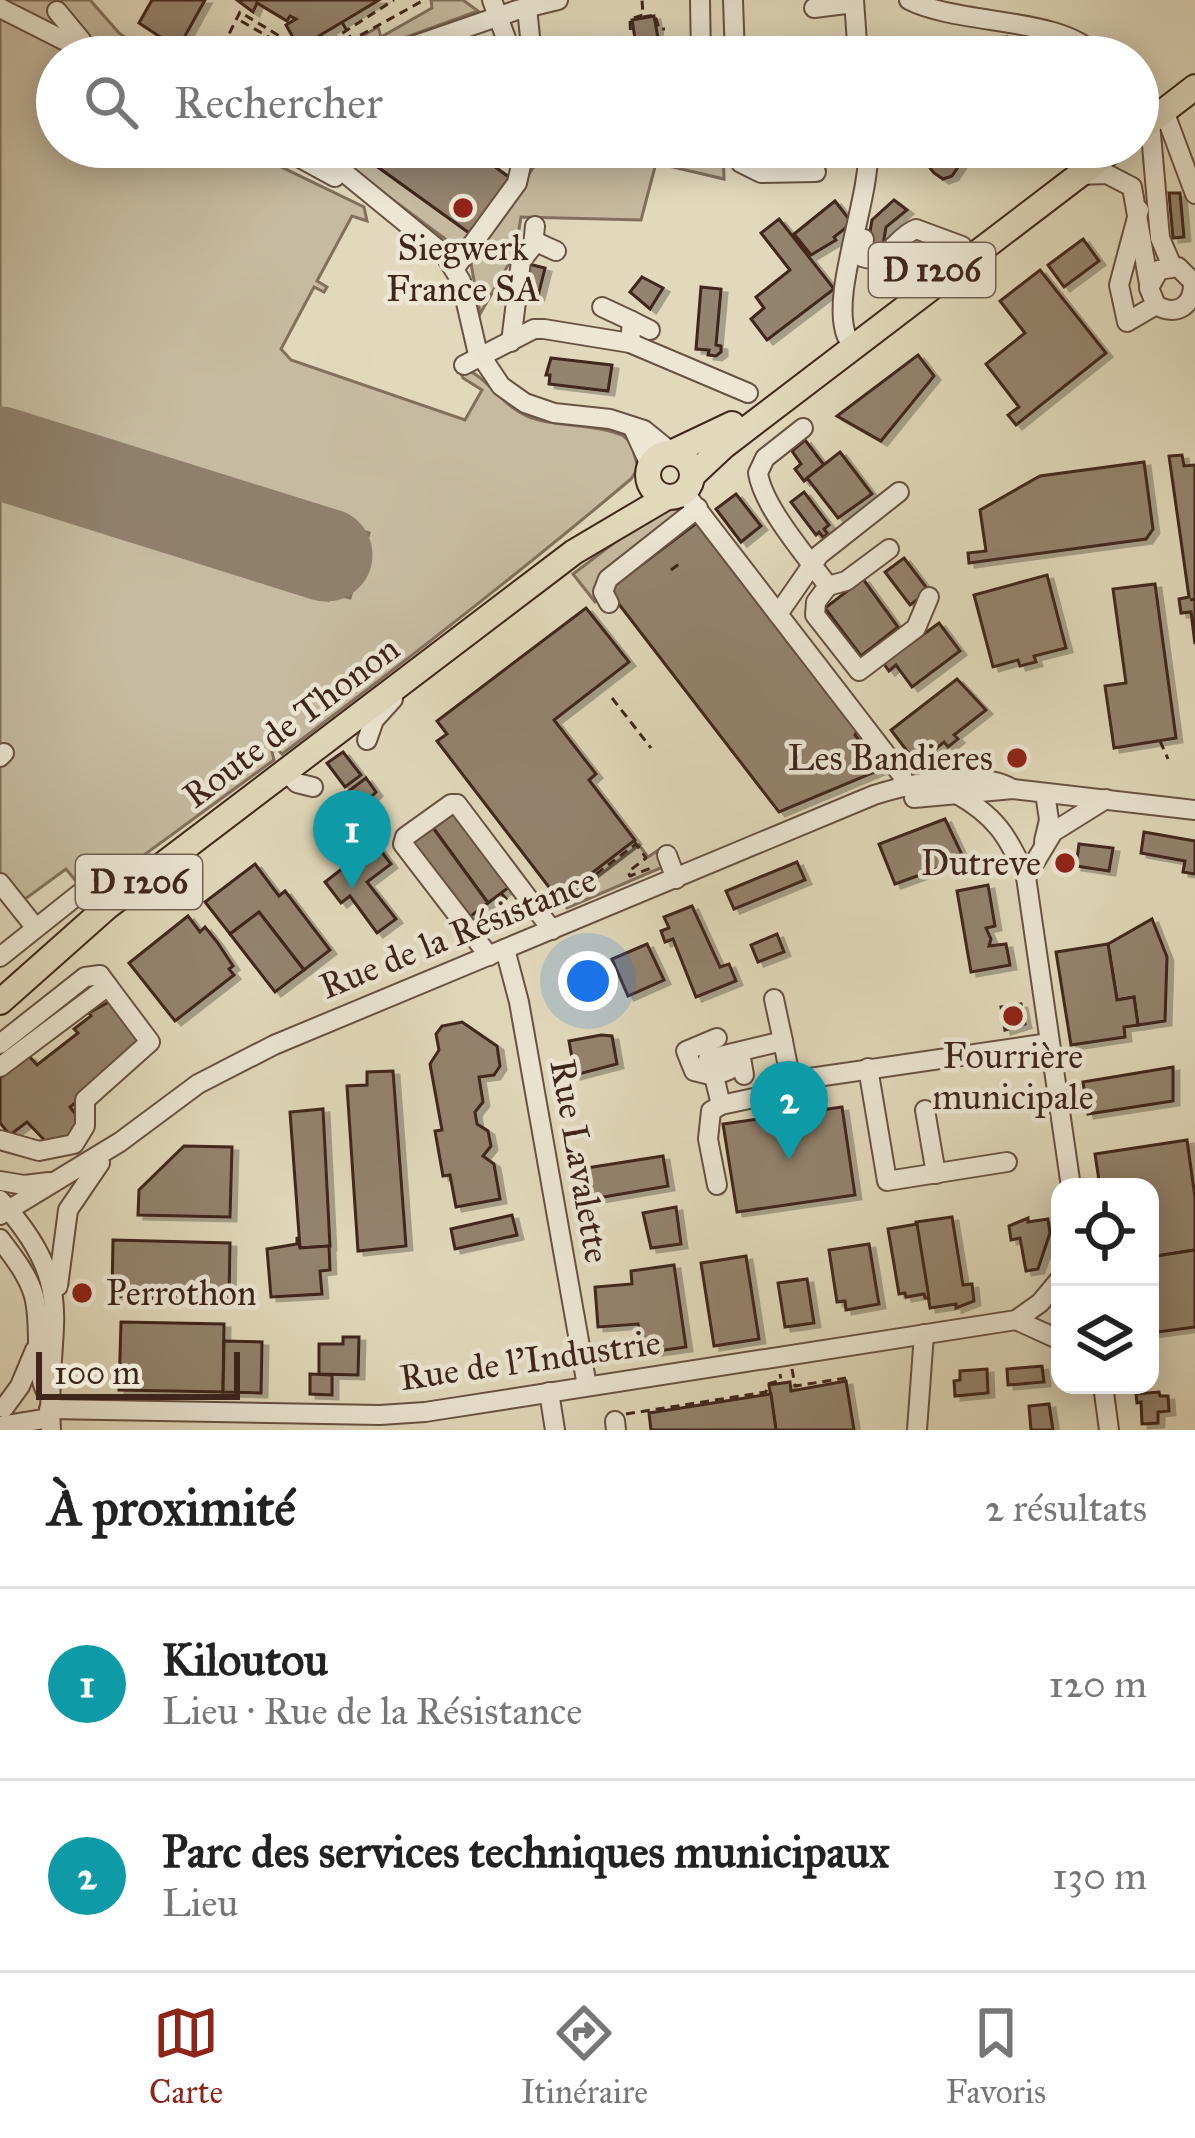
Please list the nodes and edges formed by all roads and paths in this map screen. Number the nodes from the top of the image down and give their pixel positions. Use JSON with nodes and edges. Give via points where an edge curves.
{"nodes":[{"id":1,"x":394,"y":0,"type":"edge"},
{"id":2,"x":424,"y":0,"type":"edge"},
{"id":3,"x":558,"y":0,"type":"edge"},
{"id":4,"x":642,"y":0,"type":"edge"},
{"id":5,"x":700,"y":0,"type":"edge"},
{"id":6,"x":733,"y":0,"type":"edge"},
{"id":7,"x":854,"y":2,"type":"edge"},
{"id":8,"x":916,"y":4,"type":"edge"},
{"id":9,"x":54,"y":6,"type":"edge"},
{"id":10,"x":520,"y":7,"type":"edge"},
{"id":11,"x":0,"y":8,"type":"edge"},
{"id":12,"x":814,"y":8,"type":"dead end"},
{"id":13,"x":643,"y":16,"type":"junction"},
{"id":14,"x":241,"y":21,"type":"dead end"},
{"id":15,"x":342,"y":22,"type":"dead end"},
{"id":16,"x":864,"y":27,"type":"dead end"},
{"id":17,"x":665,"y":29,"type":"dead end"},
{"id":18,"x":347,"y":31,"type":"junction"},
{"id":19,"x":46,"y":32,"type":"junction"},
{"id":20,"x":54,"y":36,"type":"edge"},
{"id":21,"x":78,"y":36,"type":"edge"},
{"id":22,"x":227,"y":36,"type":"edge"},
{"id":23,"x":267,"y":36,"type":"edge"},
{"id":24,"x":280,"y":36,"type":"edge"},
{"id":25,"x":339,"y":36,"type":"edge"},
{"id":26,"x":350,"y":36,"type":"edge"},
{"id":27,"x":359,"y":36,"type":"edge"},
{"id":28,"x":439,"y":36,"type":"edge"},
{"id":29,"x":529,"y":36,"type":"edge"},
{"id":30,"x":631,"y":36,"type":"edge"},
{"id":31,"x":701,"y":36,"type":"edge"},
{"id":32,"x":734,"y":36,"type":"edge"},
{"id":33,"x":859,"y":36,"type":"edge"},
{"id":34,"x":863,"y":36,"type":"edge"},
{"id":35,"x":1070,"y":36,"type":"edge"},
{"id":36,"x":1195,"y":70,"type":"edge"},
{"id":37,"x":1195,"y":88,"type":"edge"},
{"id":38,"x":1159,"y":108,"type":"edge"},
{"id":39,"x":1159,"y":112,"type":"edge"},
{"id":40,"x":1159,"y":137,"type":"edge"},
{"id":41,"x":317,"y":168,"type":"edge"},
{"id":42,"x":338,"y":168,"type":"edge"},
{"id":43,"x":520,"y":168,"type":"edge"},
{"id":44,"x":747,"y":168,"type":"edge"},
{"id":45,"x":867,"y":168,"type":"edge"},
{"id":46,"x":1062,"y":168,"type":"edge"},
{"id":47,"x":1089,"y":168,"type":"edge"},
{"id":48,"x":1125,"y":168,"type":"edge"},
{"id":49,"x":1153,"y":168,"type":"edge"},
{"id":50,"x":816,"y":172,"type":"dead end"},
{"id":51,"x":1078,"y":175,"type":"junction"},
{"id":52,"x":1128,"y":182,"type":"junction"},
{"id":53,"x":1195,"y":194,"type":"edge"},
{"id":54,"x":380,"y":204,"type":"junction"},
{"id":55,"x":1139,"y":210,"type":"junction"},
{"id":56,"x":866,"y":228,"type":"dead end"},
{"id":57,"x":962,"y":246,"type":"junction"},
{"id":58,"x":556,"y":251,"type":"dead end"},
{"id":59,"x":455,"y":268,"type":"junction"},
{"id":60,"x":1186,"y":274,"type":"edge"},
{"id":61,"x":1151,"y":292,"type":"junction"},
{"id":62,"x":602,"y":307,"type":"dead end"},
{"id":63,"x":847,"y":337,"type":"junction"},
{"id":64,"x":511,"y":342,"type":"junction"},
{"id":65,"x":630,"y":343,"type":"junction"},
{"id":66,"x":472,"y":361,"type":"junction"},
{"id":67,"x":748,"y":393,"type":"dead end"},
{"id":68,"x":802,"y":428,"type":"dead end"},
{"id":69,"x":660,"y":460,"type":"junction"},
{"id":70,"x":899,"y":492,"type":"dead end"},
{"id":71,"x":685,"y":493,"type":"junction"},
{"id":72,"x":889,"y":549,"type":"dead end"},
{"id":73,"x":574,"y":552,"type":"junction"},
{"id":74,"x":683,"y":562,"type":"dead end"},
{"id":75,"x":812,"y":563,"type":"junction"},
{"id":76,"x":671,"y":570,"type":"dead end"},
{"id":77,"x":828,"y":586,"type":"junction"},
{"id":78,"x":929,"y":597,"type":"dead end"},
{"id":79,"x":609,"y":603,"type":"dead end"},
{"id":80,"x":778,"y":614,"type":"junction"},
{"id":81,"x":426,"y":665,"type":"junction"},
{"id":82,"x":612,"y":698,"type":"dead end"},
{"id":83,"x":367,"y":740,"type":"dead end"},
{"id":84,"x":1160,"y":741,"type":"dead end"},
{"id":85,"x":651,"y":748,"type":"dead end"},
{"id":86,"x":1168,"y":759,"type":"dead end"},
{"id":87,"x":286,"y":772,"type":"junction"},
{"id":88,"x":313,"y":787,"type":"dead end"},
{"id":89,"x":904,"y":788,"type":"junction"},
{"id":90,"x":1013,"y":789,"type":"junction"},
{"id":91,"x":955,"y":793,"type":"junction"},
{"id":92,"x":1046,"y":793,"type":"junction"},
{"id":93,"x":1115,"y":795,"type":"junction"},
{"id":94,"x":1195,"y":810,"type":"edge"},
{"id":95,"x":837,"y":813,"type":"junction"},
{"id":96,"x":1005,"y":832,"type":"junction"},
{"id":97,"x":1044,"y":841,"type":"junction"},
{"id":98,"x":667,"y":855,"type":"dead end"},
{"id":99,"x":1026,"y":877,"type":"junction"},
{"id":100,"x":671,"y":881,"type":"junction"},
{"id":101,"x":0,"y":884,"type":"edge"},
{"id":102,"x":501,"y":893,"type":"dead end"},
{"id":103,"x":561,"y":896,"type":"dead end"},
{"id":104,"x":106,"y":907,"type":"junction"},
{"id":105,"x":515,"y":908,"type":"dead end"},
{"id":106,"x":478,"y":911,"type":"dead end"},
{"id":107,"x":496,"y":921,"type":"dead end"},
{"id":108,"x":35,"y":927,"type":"junction"},
{"id":109,"x":552,"y":930,"type":"junction"},
{"id":110,"x":497,"y":952,"type":"junction"},
{"id":111,"x":0,"y":957,"type":"edge"},
{"id":112,"x":108,"y":986,"type":"junction"},
{"id":113,"x":775,"y":999,"type":"dead end"},
{"id":114,"x":0,"y":1002,"type":"edge"},
{"id":115,"x":717,"y":1038,"type":"dead end"},
{"id":116,"x":783,"y":1041,"type":"junction"},
{"id":117,"x":1049,"y":1043,"type":"junction"},
{"id":118,"x":0,"y":1044,"type":"edge"},
{"id":119,"x":740,"y":1052,"type":"junction"},
{"id":120,"x":0,"y":1066,"type":"edge"},
{"id":121,"x":711,"y":1068,"type":"junction"},
{"id":122,"x":868,"y":1068,"type":"junction"},
{"id":123,"x":789,"y":1072,"type":"dead end"},
{"id":124,"x":744,"y":1075,"type":"dead end"},
{"id":125,"x":721,"y":1105,"type":"junction"},
{"id":126,"x":926,"y":1110,"type":"dead end"},
{"id":127,"x":0,"y":1140,"type":"edge"},
{"id":128,"x":120,"y":1142,"type":"junction"},
{"id":129,"x":74,"y":1144,"type":"junction"},
{"id":130,"x":88,"y":1162,"type":"junction"},
{"id":131,"x":1007,"y":1162,"type":"dead end"},
{"id":132,"x":936,"y":1174,"type":"junction"},
{"id":133,"x":65,"y":1178,"type":"junction"},
{"id":134,"x":1070,"y":1178,"type":"edge"},
{"id":135,"x":0,"y":1181,"type":"edge"},
{"id":136,"x":717,"y":1185,"type":"dead end"},
{"id":137,"x":3,"y":1208,"type":"edge"},
{"id":138,"x":63,"y":1233,"type":"junction"},
{"id":139,"x":5,"y":1246,"type":"edge"},
{"id":140,"x":38,"y":1249,"type":"junction"},
{"id":141,"x":1050,"y":1301,"type":"edge"},
{"id":142,"x":56,"y":1310,"type":"junction"},
{"id":143,"x":1016,"y":1320,"type":"junction"},
{"id":144,"x":1050,"y":1327,"type":"edge"},
{"id":145,"x":924,"y":1334,"type":"junction"},
{"id":146,"x":38,"y":1340,"type":"junction"},
{"id":147,"x":847,"y":1378,"type":"dead end"},
{"id":148,"x":586,"y":1386,"type":"junction"},
{"id":149,"x":549,"y":1392,"type":"junction"},
{"id":150,"x":1104,"y":1394,"type":"edge"},
{"id":151,"x":1,"y":1415,"type":"edge"},
{"id":152,"x":50,"y":1415,"type":"edge"},
{"id":153,"x":615,"y":1426,"type":"edge"},
{"id":154,"x":555,"y":1430,"type":"edge"},
{"id":155,"x":917,"y":1430,"type":"edge"},
{"id":156,"x":1109,"y":1430,"type":"edge"}],
"edges":[{"from":1,"to":18,"type":"path"},
{"from":2,"to":27,"type":"path"},
{"from":3,"to":10,"type":"street"},
{"from":4,"to":13,"type":"path"},
{"from":5,"to":31,"type":"street"},
{"from":6,"to":32,"type":"street"},
{"from":7,"to":12,"type":"street"},
{"from":7,"to":33,"type":"street"},
{"from":8,"to":35,"type":"street"},
{"from":9,"to":19,"type":"street"},
{"from":9,"to":21,"type":"street"},
{"from":10,"to":28,"type":"street"},
{"from":10,"to":29,"type":"street"},
{"from":11,"to":19,"type":"street"},
{"from":13,"to":17,"type":"path","via":[[655,14]]},
{"from":13,"to":30,"type":"path","via":[[630,19]]},
{"from":14,"to":23,"type":"path"},
{"from":15,"to":18,"type":"path"},
{"from":16,"to":34,"type":"street"},
{"from":18,"to":25,"type":"path"},
{"from":18,"to":26,"type":"path"},
{"from":19,"to":20,"type":"street"},
{"from":22,"to":24,"type":"path","via":[[240,11]]},
{"from":36,"to":38,"type":"main road"},
{"from":37,"to":39,"type":"main road"},
{"from":40,"to":53,"type":"street"},
{"from":41,"to":54,"type":"street"},
{"from":42,"to":54,"type":"street"},
{"from":43,"to":59,"type":"street"},
{"from":44,"to":50,"type":"street"},
{"from":45,"to":63,"type":"street","via":[[847,281]]},
{"from":46,"to":57,"type":"main road","name":"Route de Thonon","number":"D 1206"},
{"from":47,"to":51,"type":"main road","name":"Route de Thonon","number":"D 1206"},
{"from":48,"to":52,"type":"street"},
{"from":49,"to":60,"type":"street","via":[[1160,238]]},
{"from":51,"to":52,"type":"street"},
{"from":51,"to":71,"type":"main road","name":"Route de Thonon","number":"D 1206","via":[[724,446]]},
{"from":52,"to":55,"type":"street"},
{"from":54,"to":59,"type":"street"},
{"from":55,"to":61,"type":"street"},
{"from":55,"to":61,"type":"street","via":[[1119,281],[1127,322]]},
{"from":56,"to":57,"type":"street","via":[[862,256],[873,260],[901,229]]},
{"from":57,"to":63,"type":"main road","name":"Route de Thonon","number":"D 1206"},
{"from":58,"to":64,"type":"street","via":[[534,234],[521,261],[523,303]]},
{"from":59,"to":66,"type":"street"},
{"from":60,"to":61,"type":"street","via":[[1156,272]]},
{"from":60,"to":61,"type":"street","via":[[1193,292],[1187,304],[1171,311]]},
{"from":62,"to":65,"type":"street","via":[[641,326]]},
{"from":63,"to":69,"type":"main road","name":"Route de Thonon","number":"D 1206","via":[[743,417]]},
{"from":64,"to":65,"type":"street","via":[[538,329]]},
{"from":64,"to":66,"type":"street"},
{"from":65,"to":67,"type":"street"},
{"from":66,"to":69,"type":"street","via":[[525,403],[646,431]]},
{"from":68,"to":75,"type":"street","via":[[758,473],[763,493]]},
{"from":69,"to":71,"type":"main road","via":[[686,459]]},
{"from":69,"to":71,"type":"main road","via":[[650,485]]},
{"from":69,"to":73,"type":"main road","name":"Route de Thonon","number":"D 1206"},
{"from":70,"to":75,"type":"street"},
{"from":71,"to":73,"type":"main road","name":"Route de Thonon","number":"D 1206"},
{"from":71,"to":79,"type":"street","via":[[608,579]]},
{"from":71,"to":80,"type":"street"},
{"from":72,"to":77,"type":"street"},
{"from":73,"to":81,"type":"main road","name":"Route de Thonon","number":"D 1206"},
{"from":74,"to":76,"type":"path"},
{"from":75,"to":77,"type":"street"},
{"from":75,"to":80,"type":"street"},
{"from":77,"to":78,"type":"street","via":[[815,615],[859,671],[916,628]]},
{"from":80,"to":89,"type":"street","via":[[902,775]]},
{"from":81,"to":83,"type":"street","via":[[374,720]]},
{"from":81,"to":87,"type":"main road","name":"Route de Thonon","number":"D 1206"},
{"from":82,"to":85,"type":"path"},
{"from":84,"to":86,"type":"path"},
{"from":87,"to":88,"type":"street"},
{"from":87,"to":104,"type":"main road","name":"Route de Thonon","number":"D 1206"},
{"from":89,"to":90,"type":"street","name":"Rue de la Résistance","via":[[986,780]]},
{"from":89,"to":95,"type":"street","name":"Rue de la Résistance"},
{"from":90,"to":91,"type":"street","name":"Rue de la Résistance"},
{"from":90,"to":92,"type":"street","name":"Rue de la Résistance"},
{"from":90,"to":96,"type":"street"},
{"from":91,"to":95,"type":"street","name":"Rue de la Résistance"},
{"from":91,"to":96,"type":"street"},
{"from":92,"to":93,"type":"street","name":"Rue de la Résistance"},
{"from":92,"to":97,"type":"street"},
{"from":93,"to":94,"type":"street","name":"Rue de la Résistance"},
{"from":93,"to":97,"type":"street"},
{"from":95,"to":100,"type":"street","name":"Rue de la Résistance"},
{"from":96,"to":99,"type":"street"},
{"from":97,"to":99,"type":"street"},
{"from":98,"to":100,"type":"street"},
{"from":99,"to":117,"type":"street"},
{"from":100,"to":103,"type":"path","via":[[653,866],[631,876],[646,858],[635,842]]},
{"from":100,"to":109,"type":"street","name":"Rue de la Résistance"},
{"from":101,"to":108,"type":"street"},
{"from":102,"to":105,"type":"path"},
{"from":104,"to":108,"type":"street","via":[[79,894]]},
{"from":104,"to":114,"type":"main road","name":"Route de Thonon","number":"D 1206"},
{"from":106,"to":107,"type":"path"},
{"from":108,"to":111,"type":"street"},
{"from":109,"to":110,"type":"street","name":"Rue de la Résistance"},
{"from":109,"to":110,"type":"street","via":[[451,803],[404,844]]},
{"from":110,"to":128,"type":"street","name":"Rue de la Résistance","via":[[237,1061]]},
{"from":110,"to":148,"type":"street","name":"Rue Lavalette","via":[[519,1002],[551,1142]]},
{"from":112,"to":118,"type":"street","via":[[100,975],[85,977]]},
{"from":112,"to":120,"type":"street"},
{"from":112,"to":129,"type":"street","via":[[150,1044],[85,1100],[85,1126]]},
{"from":113,"to":116,"type":"street"},
{"from":115,"to":121,"type":"street","via":[[686,1051],[694,1071]]},
{"from":116,"to":119,"type":"street"},
{"from":116,"to":123,"type":"street"},
{"from":117,"to":122,"type":"street"},
{"from":117,"to":134,"type":"street"},
{"from":119,"to":121,"type":"street","via":[[729,1070]]},
{"from":119,"to":124,"type":"street"},
{"from":121,"to":125,"type":"street"},
{"from":122,"to":125,"type":"street"},
{"from":122,"to":132,"type":"street","via":[[887,1181]]},
{"from":125,"to":136,"type":"street","via":[[708,1124]]},
{"from":126,"to":132,"type":"street"},
{"from":127,"to":129,"type":"street","via":[[39,1151]]},
{"from":128,"to":130,"type":"street","name":"Rue de la Résistance"},
{"from":128,"to":138,"type":"street","name":"Rue de la Résistance","via":[[75,1195]]},
{"from":129,"to":130,"type":"street"},
{"from":130,"to":133,"type":"street","name":"Rue de la Résistance"},
{"from":131,"to":132,"type":"street"},
{"from":133,"to":135,"type":"street"},
{"from":133,"to":137,"type":"street","name":"Rue de la Résistance"},
{"from":137,"to":140,"type":"street"},
{"from":138,"to":140,"type":"street"},
{"from":138,"to":142,"type":"street"},
{"from":139,"to":140,"type":"street"},
{"from":139,"to":146,"type":"street","via":[[33,1292]]},
{"from":140,"to":142,"type":"street"},
{"from":141,"to":143,"type":"street","name":"Rue de l'Industrie"},
{"from":142,"to":152,"type":"street"},
{"from":143,"to":144,"type":"street","name":"Rue de l'Industrie"},
{"from":143,"to":145,"type":"street","name":"Rue de l'Industrie"},
{"from":145,"to":148,"type":"street","name":"Rue de l'Industrie"},
{"from":145,"to":155,"type":"street"},
{"from":146,"to":151,"type":"street"},
{"from":146,"to":152,"type":"street"},
{"from":147,"to":153,"type":"path","via":[[794,1386],[792,1369],[780,1371],[766,1392],[622,1415]]},
{"from":148,"to":149,"type":"street","name":"Rue de l'Industrie"},
{"from":149,"to":152,"type":"street","name":"Rue de l'Industrie","via":[[380,1415]]},
{"from":149,"to":154,"type":"street"},
{"from":150,"to":156,"type":"street"},
{"from":151,"to":152,"type":"street","name":"Rue de l'Industrie"}]}
